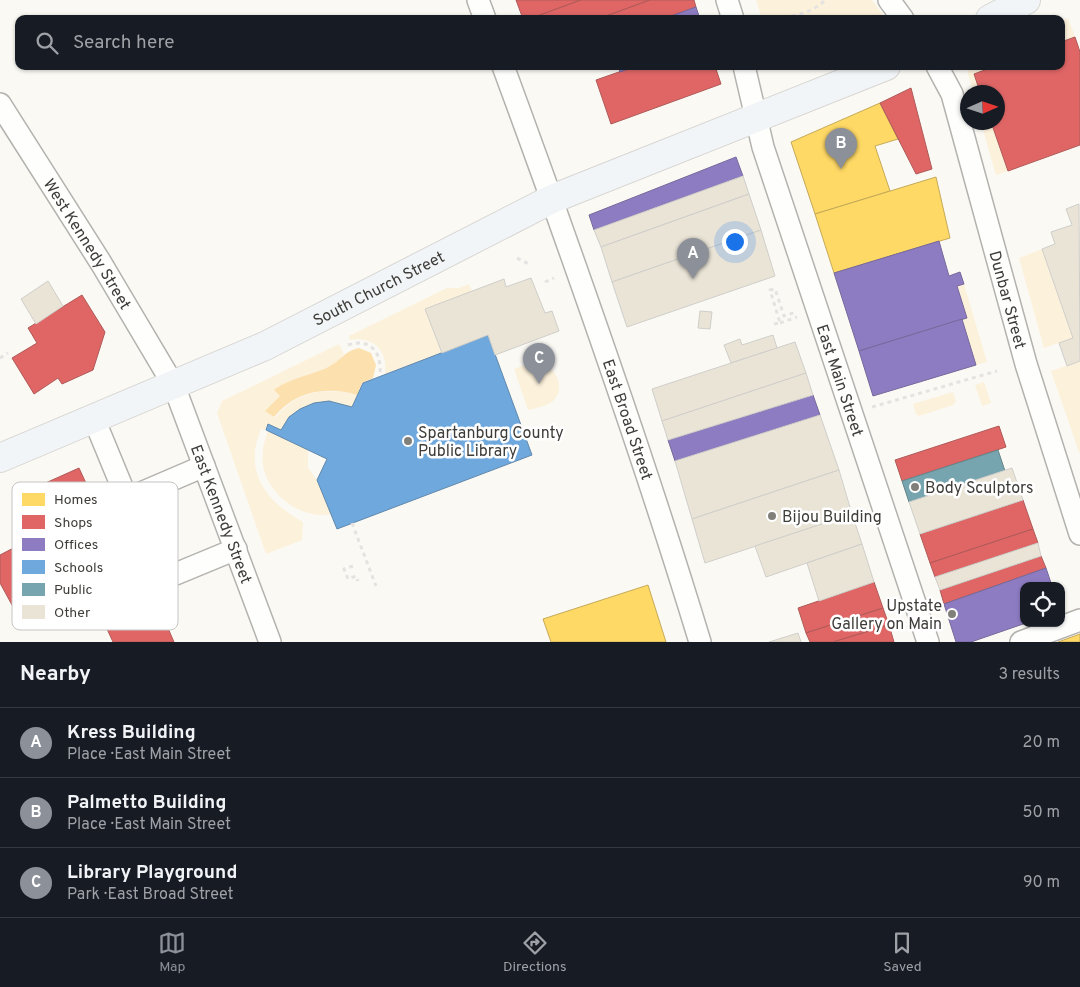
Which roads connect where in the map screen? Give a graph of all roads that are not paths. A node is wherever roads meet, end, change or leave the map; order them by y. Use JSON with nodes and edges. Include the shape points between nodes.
{"nodes":[{"id":1,"x":478,"y":0,"type":"edge"},
{"id":2,"x":727,"y":0,"type":"edge"},
{"id":3,"x":888,"y":0,"type":"edge"},
{"id":4,"x":1026,"y":0,"type":"edge"},
{"id":5,"x":484,"y":15,"type":"edge"},
{"id":6,"x":732,"y":15,"type":"edge"},
{"id":7,"x":900,"y":15,"type":"edge"},
{"id":8,"x":998,"y":15,"type":"edge"},
{"id":9,"x":504,"y":70,"type":"edge"},
{"id":10,"x":745,"y":70,"type":"edge"},
{"id":11,"x":876,"y":70,"type":"edge"},
{"id":12,"x":939,"y":70,"type":"edge"},
{"id":13,"x":0,"y":104,"type":"edge"},
{"id":14,"x":756,"y":118,"type":"junction"},
{"id":15,"x":552,"y":199,"type":"junction"},
{"id":16,"x":174,"y":386,"type":"junction"},
{"id":17,"x":94,"y":420,"type":"junction"},
{"id":18,"x":0,"y":458,"type":"edge"},
{"id":19,"x":204,"y":466,"type":"junction"},
{"id":20,"x":120,"y":482,"type":"edge"},
{"id":21,"x":167,"y":482,"type":"edge"},
{"id":22,"x":1079,"y":530,"type":"edge"},
{"id":23,"x":236,"y":550,"type":"junction"},
{"id":24,"x":178,"y":573,"type":"edge"},
{"id":25,"x":1080,"y":620,"type":"edge"},
{"id":26,"x":270,"y":642,"type":"edge"},
{"id":27,"x":700,"y":642,"type":"edge"},
{"id":28,"x":928,"y":642,"type":"edge"},
{"id":29,"x":1021,"y":642,"type":"edge"}],
"edges":[{"from":1,"to":5,"type":"street"},
{"from":2,"to":6,"type":"street"},
{"from":3,"to":7,"type":"street"},
{"from":4,"to":8,"type":"main road"},
{"from":9,"to":15,"type":"street","name":"East Broad Street"},
{"from":10,"to":14,"type":"street","name":"East Main Street"},
{"from":11,"to":14,"type":"main road","name":"South Church Street"},
{"from":12,"to":22,"type":"street","name":"Dunbar Street","via":[[952,94],[1026,364]]},
{"from":13,"to":16,"type":"street","name":"West Kennedy Street","via":[[102,263]]},
{"from":14,"to":15,"type":"main road","name":"South Church Street"},
{"from":14,"to":28,"type":"street","name":"East Main Street","via":[[763,148]]},
{"from":15,"to":16,"type":"main road","name":"South Church Street","via":[[265,346]]},
{"from":15,"to":27,"type":"street","name":"East Broad Street"},
{"from":16,"to":17,"type":"main road","name":"South Church Street"},
{"from":16,"to":19,"type":"street","name":"East Kennedy Street"},
{"from":17,"to":18,"type":"main road","name":"South Church Street"},
{"from":17,"to":20,"type":"street"},
{"from":19,"to":21,"type":"street"},
{"from":19,"to":23,"type":"street","name":"East Kennedy Street"},
{"from":23,"to":24,"type":"street"},
{"from":23,"to":26,"type":"street","name":"East Kennedy Street"},
{"from":25,"to":29,"type":"street"}]}
